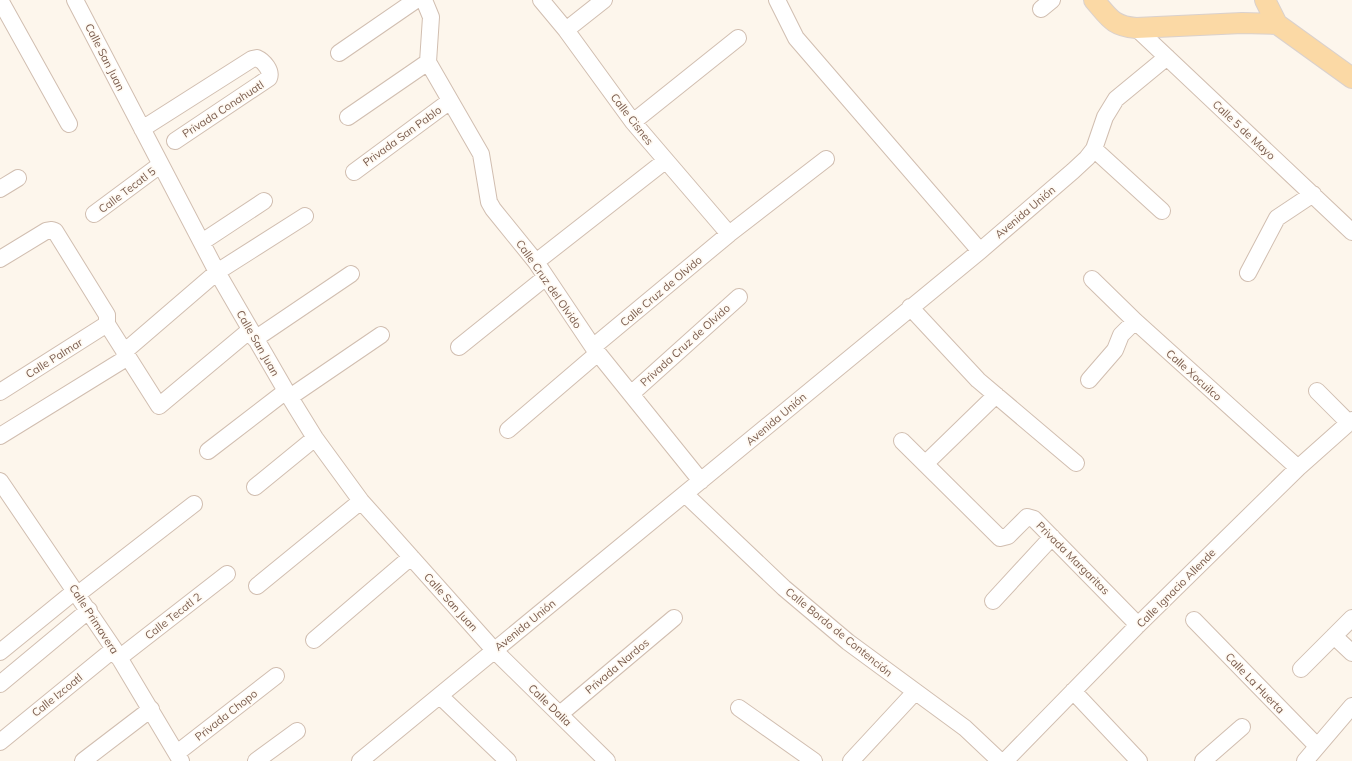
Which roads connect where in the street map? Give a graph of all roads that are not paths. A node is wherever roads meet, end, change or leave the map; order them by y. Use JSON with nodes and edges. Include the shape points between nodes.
{"nodes":[{"id":1,"x":0,"y":0,"type":"edge"},
{"id":2,"x":76,"y":0,"type":"edge"},
{"id":3,"x":416,"y":0,"type":"edge"},
{"id":4,"x":424,"y":0,"type":"edge"},
{"id":5,"x":541,"y":0,"type":"edge"},
{"id":6,"x":604,"y":0,"type":"edge"},
{"id":7,"x":777,"y":0,"type":"edge"},
{"id":8,"x":1094,"y":0,"type":"edge"},
{"id":9,"x":1265,"y":0,"type":"edge"},
{"id":10,"x":1277,"y":24,"type":"junction"},
{"id":11,"x":1136,"y":28,"type":"junction"},
{"id":12,"x":566,"y":30,"type":"junction"},
{"id":13,"x":738,"y":38,"type":"dead end"},
{"id":14,"x":340,"y":53,"type":"dead end"},
{"id":15,"x":1167,"y":57,"type":"junction"},
{"id":16,"x":428,"y":62,"type":"junction"},
{"id":17,"x":1352,"y":78,"type":"edge"},
{"id":18,"x":450,"y":101,"type":"junction"},
{"id":19,"x":348,"y":117,"type":"dead end"},
{"id":20,"x":633,"y":122,"type":"junction"},
{"id":21,"x":69,"y":124,"type":"dead end"},
{"id":22,"x":142,"y":129,"type":"junction"},
{"id":23,"x":175,"y":140,"type":"dead end"},
{"id":24,"x":1094,"y":149,"type":"junction"},
{"id":25,"x":826,"y":159,"type":"dead end"},
{"id":26,"x":665,"y":161,"type":"junction"},
{"id":27,"x":160,"y":165,"type":"junction"},
{"id":28,"x":354,"y":172,"type":"dead end"},
{"id":29,"x":18,"y":178,"type":"dead end"},
{"id":30,"x":0,"y":189,"type":"edge"},
{"id":31,"x":1313,"y":194,"type":"junction"},
{"id":32,"x":264,"y":201,"type":"dead end"},
{"id":33,"x":1162,"y":211,"type":"dead end"},
{"id":34,"x":94,"y":214,"type":"dead end"},
{"id":35,"x":305,"y":216,"type":"dead end"},
{"id":36,"x":1352,"y":232,"type":"edge"},
{"id":37,"x":729,"y":234,"type":"junction"},
{"id":38,"x":202,"y":242,"type":"junction"},
{"id":39,"x":980,"y":251,"type":"junction"},
{"id":40,"x":0,"y":259,"type":"edge"},
{"id":41,"x":536,"y":262,"type":"junction"},
{"id":42,"x":217,"y":272,"type":"junction"},
{"id":43,"x":1248,"y":273,"type":"dead end"},
{"id":44,"x":351,"y":274,"type":"dead end"},
{"id":45,"x":546,"y":277,"type":"junction"},
{"id":46,"x":1092,"y":279,"type":"dead end"},
{"id":47,"x":738,"y":297,"type":"dead end"},
{"id":48,"x":910,"y":307,"type":"junction"},
{"id":49,"x":1135,"y":321,"type":"junction"},
{"id":50,"x":107,"y":324,"type":"junction"},
{"id":51,"x":252,"y":335,"type":"junction"},
{"id":52,"x":381,"y":335,"type":"dead end"},
{"id":53,"x":459,"y":347,"type":"dead end"},
{"id":54,"x":596,"y":350,"type":"junction"},
{"id":55,"x":126,"y":354,"type":"junction"},
{"id":56,"x":1089,"y":380,"type":"dead end"},
{"id":57,"x":1317,"y":390,"type":"dead end"},
{"id":58,"x":0,"y":392,"type":"edge"},
{"id":59,"x":288,"y":394,"type":"junction"},
{"id":60,"x":631,"y":394,"type":"junction"},
{"id":61,"x":996,"y":395,"type":"junction"},
{"id":62,"x":1350,"y":421,"type":"edge"},
{"id":63,"x":508,"y":430,"type":"dead end"},
{"id":64,"x":0,"y":436,"type":"edge"},
{"id":65,"x":316,"y":438,"type":"junction"},
{"id":66,"x":902,"y":441,"type":"dead end"},
{"id":67,"x":208,"y":452,"type":"dead end"},
{"id":68,"x":1076,"y":462,"type":"dead end"},
{"id":69,"x":926,"y":464,"type":"junction"},
{"id":70,"x":1298,"y":468,"type":"junction"},
{"id":71,"x":0,"y":481,"type":"edge"},
{"id":72,"x":701,"y":481,"type":"junction"},
{"id":73,"x":255,"y":487,"type":"dead end"},
{"id":74,"x":685,"y":494,"type":"junction"},
{"id":75,"x":361,"y":501,"type":"junction"},
{"id":76,"x":194,"y":504,"type":"dead end"},
{"id":77,"x":1052,"y":537,"type":"junction"},
{"id":78,"x":411,"y":557,"type":"junction"},
{"id":79,"x":227,"y":574,"type":"dead end"},
{"id":80,"x":257,"y":586,"type":"dead end"},
{"id":81,"x":77,"y":592,"type":"junction"},
{"id":82,"x":993,"y":601,"type":"dead end"},
{"id":83,"x":89,"y":610,"type":"junction"},
{"id":84,"x":674,"y":618,"type":"dead end"},
{"id":85,"x":1352,"y":618,"type":"edge"},
{"id":86,"x":1194,"y":620,"type":"dead end"},
{"id":87,"x":1138,"y":625,"type":"junction"},
{"id":88,"x":1334,"y":636,"type":"junction"},
{"id":89,"x":314,"y":640,"type":"dead end"},
{"id":90,"x":494,"y":650,"type":"junction"},
{"id":91,"x":0,"y":652,"type":"edge"},
{"id":92,"x":116,"y":653,"type":"junction"},
{"id":93,"x":1352,"y":653,"type":"edge"},
{"id":94,"x":1301,"y":669,"type":"dead end"},
{"id":95,"x":276,"y":676,"type":"dead end"},
{"id":96,"x":0,"y":684,"type":"edge"},
{"id":97,"x":1073,"y":691,"type":"junction"},
{"id":98,"x":915,"y":692,"type":"junction"},
{"id":99,"x":440,"y":696,"type":"junction"},
{"id":100,"x":1352,"y":706,"type":"edge"},
{"id":101,"x":739,"y":708,"type":"dead end"},
{"id":102,"x":151,"y":709,"type":"junction"},
{"id":103,"x":560,"y":714,"type":"junction"},
{"id":104,"x":1242,"y":726,"type":"dead end"},
{"id":105,"x":297,"y":731,"type":"dead end"},
{"id":106,"x":0,"y":742,"type":"edge"},
{"id":107,"x":1317,"y":746,"type":"junction"},
{"id":108,"x":179,"y":757,"type":"edge"},
{"id":109,"x":83,"y":761,"type":"edge"},
{"id":110,"x":256,"y":761,"type":"edge"},
{"id":111,"x":360,"y":761,"type":"edge"},
{"id":112,"x":508,"y":761,"type":"edge"},
{"id":113,"x":607,"y":761,"type":"edge"},
{"id":114,"x":813,"y":761,"type":"edge"},
{"id":115,"x":851,"y":761,"type":"edge"},
{"id":116,"x":1000,"y":761,"type":"edge"},
{"id":117,"x":1005,"y":761,"type":"edge"},
{"id":118,"x":1139,"y":761,"type":"edge"},
{"id":119,"x":1203,"y":761,"type":"edge"},
{"id":120,"x":1305,"y":761,"type":"edge"}],
"edges":[{"from":1,"to":21,"type":"street"},
{"from":2,"to":22,"type":"street","name":"Calle San Juan"},
{"from":3,"to":14,"type":"street"},
{"from":4,"to":16,"type":"street","via":[[431,17]]},
{"from":5,"to":12,"type":"street","name":"Calle Cisnes"},
{"from":6,"to":12,"type":"street"},
{"from":7,"to":39,"type":"street","via":[[796,38]]},
{"from":8,"to":11,"type":"main road","via":[[1111,20],[1121,26]]},
{"from":9,"to":10,"type":"main road"},
{"from":10,"to":11,"type":"main road"},
{"from":10,"to":17,"type":"main road"},
{"from":11,"to":15,"type":"street","name":"Calle 5 de Mayo"},
{"from":12,"to":20,"type":"street","name":"Calle Cisnes"},
{"from":13,"to":20,"type":"street"},
{"from":15,"to":24,"type":"street","name":"Avenida Unión","via":[[1116,99],[1105,117]]},
{"from":15,"to":31,"type":"street","name":"Calle 5 de Mayo"},
{"from":16,"to":18,"type":"street","name":"Calle Cruz del Olvido"},
{"from":16,"to":19,"type":"street"},
{"from":18,"to":28,"type":"street","name":"Privada San Pablo"},
{"from":18,"to":41,"type":"street","name":"Calle Cruz del Olvido","via":[[481,154],[489,202]]},
{"from":20,"to":26,"type":"street","name":"Calle Cisnes"},
{"from":22,"to":23,"type":"street","name":"Privada Conahuatl","via":[[257,58],[261,60],[270,76]]},
{"from":22,"to":27,"type":"street","name":"Calle San Juan"},
{"from":24,"to":33,"type":"street"},
{"from":24,"to":39,"type":"street","name":"Avenida Unión","via":[[1073,171]]},
{"from":25,"to":37,"type":"street","name":"Calle Cruz de Olvido"},
{"from":26,"to":37,"type":"street","name":"Calle Cisnes"},
{"from":26,"to":41,"type":"street"},
{"from":27,"to":34,"type":"street","name":"Calle Tecatl 5"},
{"from":27,"to":38,"type":"street","name":"Calle San Juan"},
{"from":29,"to":30,"type":"street"},
{"from":31,"to":36,"type":"street","name":"Calle 5 de Mayo"},
{"from":31,"to":43,"type":"street","via":[[1277,218]]},
{"from":32,"to":38,"type":"street"},
{"from":35,"to":42,"type":"street"},
{"from":37,"to":54,"type":"street","name":"Calle Cruz de Olvido"},
{"from":38,"to":42,"type":"street","name":"Calle San Juan"},
{"from":39,"to":48,"type":"street","name":"Avenida Unión"},
{"from":40,"to":50,"type":"street","via":[[46,231],[52,230],[58,234],[107,314]]},
{"from":41,"to":45,"type":"street","name":"Calle Cruz del Olvido"},
{"from":42,"to":51,"type":"street","name":"Calle San Juan"},
{"from":42,"to":55,"type":"street"},
{"from":44,"to":51,"type":"street"},
{"from":45,"to":53,"type":"street"},
{"from":45,"to":54,"type":"street","name":"Calle Cruz del Olvido"},
{"from":46,"to":49,"type":"street","name":"Calle Xocuilco"},
{"from":47,"to":60,"type":"street","name":"Privada Cruz de Olvido"},
{"from":48,"to":61,"type":"street","via":[[978,380]]},
{"from":48,"to":72,"type":"street","name":"Avenida Unión"},
{"from":49,"to":56,"type":"street","via":[[1121,335],[1115,350]]},
{"from":49,"to":70,"type":"street","name":"Calle Xocuilco"},
{"from":50,"to":55,"type":"street"},
{"from":50,"to":58,"type":"street","name":"Calle Palmar"},
{"from":51,"to":55,"type":"street","via":[[159,406]]},
{"from":51,"to":59,"type":"street","name":"Calle San Juan"},
{"from":52,"to":59,"type":"street"},
{"from":54,"to":60,"type":"street","name":"Calle Cruz del Olvido"},
{"from":54,"to":63,"type":"street","name":"Calle Cruz de Olvido"},
{"from":55,"to":64,"type":"street"},
{"from":57,"to":62,"type":"street"},
{"from":59,"to":65,"type":"street","name":"Calle San Juan"},
{"from":59,"to":67,"type":"street"},
{"from":60,"to":72,"type":"street","name":"Calle Cruz del Olvido"},
{"from":61,"to":68,"type":"street"},
{"from":61,"to":69,"type":"street"},
{"from":62,"to":70,"type":"street","name":"Calle Ignacio Allende"},
{"from":65,"to":73,"type":"street"},
{"from":65,"to":75,"type":"street","name":"Calle San Juan"},
{"from":66,"to":69,"type":"street","name":"Privada Margaritas"},
{"from":69,"to":77,"type":"street","name":"Privada Margaritas","via":[[1000,538],[1008,536],[1029,517]]},
{"from":70,"to":87,"type":"street","name":"Calle Ignacio Allende"},
{"from":71,"to":81,"type":"street","name":"Calle Primavera"},
{"from":72,"to":74,"type":"street","name":"Avenida Unión"},
{"from":74,"to":90,"type":"street","name":"Avenida Unión"},
{"from":74,"to":98,"type":"street","name":"Calle Bordo de Contención","via":[[784,588],[848,642]]},
{"from":75,"to":78,"type":"street","name":"Calle San Juan"},
{"from":75,"to":80,"type":"street"},
{"from":76,"to":81,"type":"street"},
{"from":77,"to":82,"type":"street"},
{"from":77,"to":87,"type":"street","name":"Privada Margaritas"},
{"from":78,"to":89,"type":"street"},
{"from":78,"to":90,"type":"street","name":"Calle San Juan"},
{"from":79,"to":92,"type":"street","name":"Calle Tecatl 2"},
{"from":81,"to":83,"type":"street","name":"Calle Primavera"},
{"from":81,"to":91,"type":"street"},
{"from":83,"to":92,"type":"street","name":"Calle Primavera"},
{"from":83,"to":96,"type":"street"},
{"from":84,"to":103,"type":"street","name":"Privada Nardos"},
{"from":85,"to":88,"type":"street"},
{"from":86,"to":107,"type":"street","name":"Calle La Huerta"},
{"from":87,"to":97,"type":"street","name":"Calle Ignacio Allende"},
{"from":88,"to":93,"type":"street"},
{"from":88,"to":94,"type":"street"},
{"from":90,"to":99,"type":"street","name":"Avenida Unión"},
{"from":90,"to":103,"type":"street","name":"Calle Dalia"},
{"from":92,"to":102,"type":"street","name":"Calle Primavera"},
{"from":92,"to":106,"type":"street","name":"Calle Izcoatl"},
{"from":95,"to":108,"type":"street","name":"Privada Chopo"},
{"from":97,"to":117,"type":"street","name":"Calle Ignacio Allende"},
{"from":97,"to":118,"type":"street"},
{"from":98,"to":115,"type":"street"},
{"from":98,"to":116,"type":"street","name":"Calle Bordo de Contención","via":[[965,728]]},
{"from":99,"to":111,"type":"street","name":"Avenida Unión"},
{"from":99,"to":112,"type":"street"},
{"from":100,"to":107,"type":"street"},
{"from":101,"to":114,"type":"street"},
{"from":102,"to":108,"type":"street","name":"Calle Primavera"},
{"from":102,"to":109,"type":"street"},
{"from":103,"to":113,"type":"street","name":"Calle Dalia"},
{"from":104,"to":119,"type":"street"},
{"from":105,"to":110,"type":"street"},
{"from":107,"to":120,"type":"street"}]}
